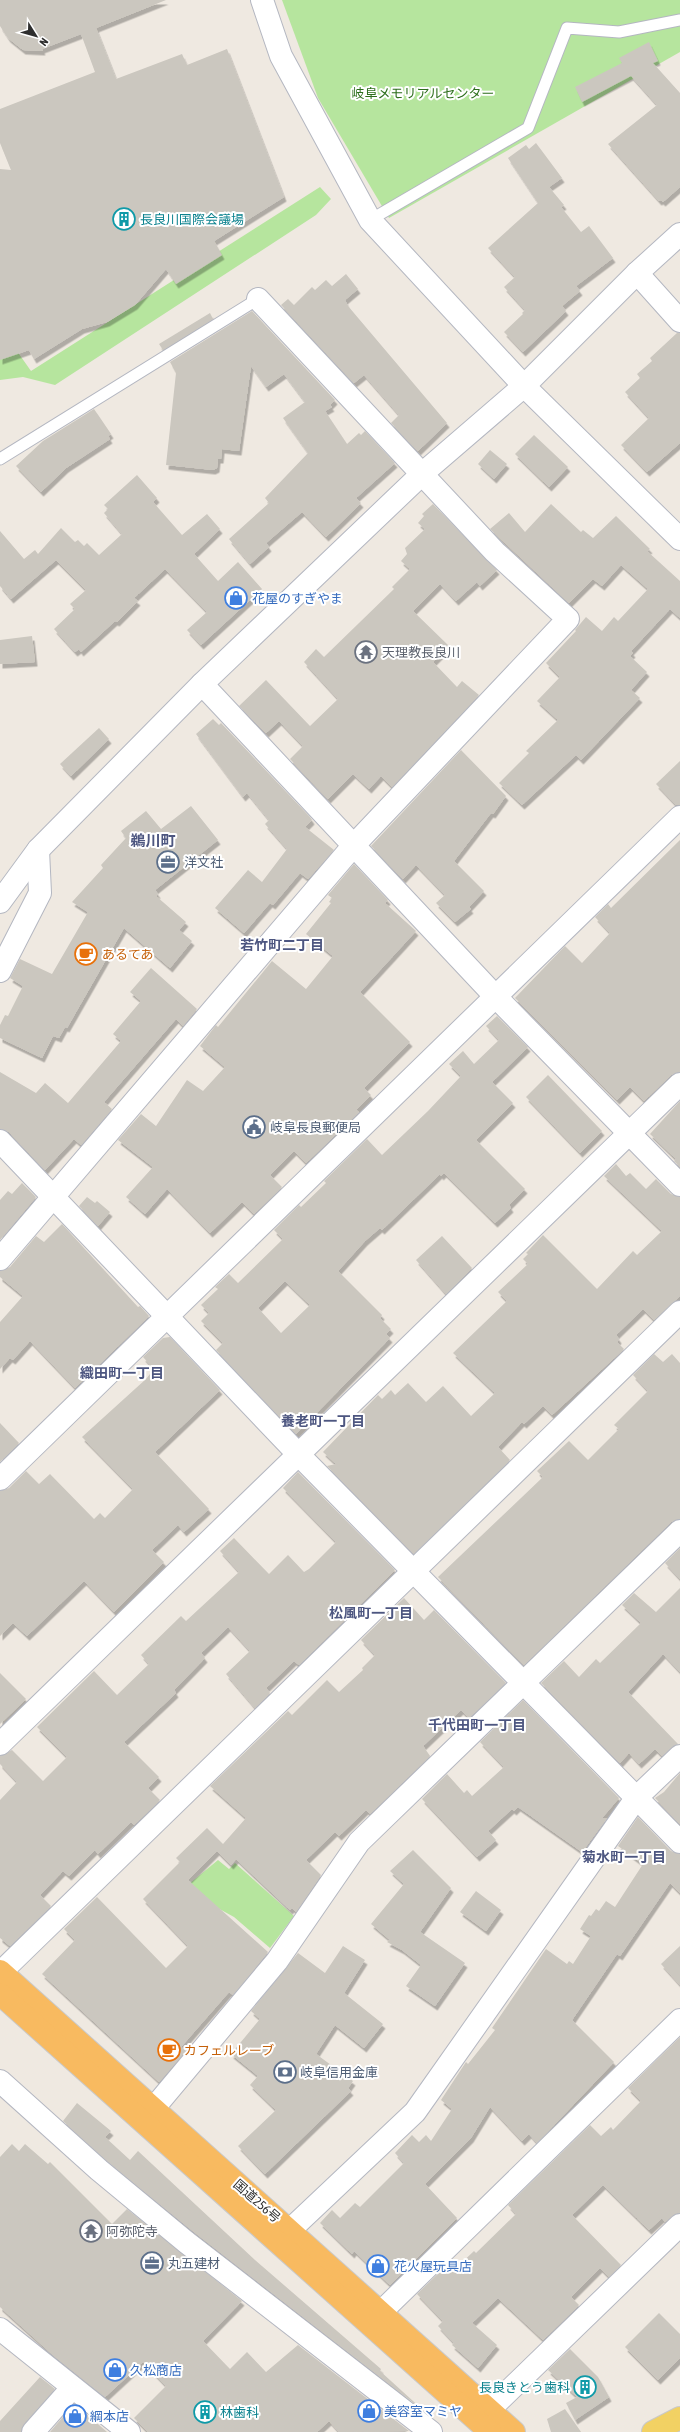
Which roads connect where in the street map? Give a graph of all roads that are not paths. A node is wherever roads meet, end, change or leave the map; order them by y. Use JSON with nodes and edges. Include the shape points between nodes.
{"nodes":[{"id":1,"x":262,"y":0,"type":"edge"},
{"id":2,"x":680,"y":20,"type":"edge"},
{"id":3,"x":370,"y":220,"type":"junction"},
{"id":4,"x":680,"y":234,"type":"edge"},
{"id":5,"x":636,"y":273,"type":"junction"},
{"id":6,"x":258,"y":299,"type":"joint"},
{"id":7,"x":680,"y":321,"type":"edge"},
{"id":8,"x":524,"y":386,"type":"junction"},
{"id":9,"x":0,"y":459,"type":"edge"},
{"id":10,"x":423,"y":474,"type":"junction"},
{"id":11,"x":680,"y":539,"type":"edge"},
{"id":12,"x":202,"y":684,"type":"junction"},
{"id":13,"x":680,"y":817,"type":"edge"},
{"id":14,"x":354,"y":845,"type":"junction"},
{"id":15,"x":38,"y":850,"type":"junction"},
{"id":16,"x":0,"y":902,"type":"edge"},
{"id":17,"x":0,"y":971,"type":"edge"},
{"id":18,"x":495,"y":996,"type":"junction"},
{"id":19,"x":680,"y":1084,"type":"edge"},
{"id":20,"x":628,"y":1134,"type":"junction"},
{"id":21,"x":0,"y":1141,"type":"edge"},
{"id":22,"x":680,"y":1185,"type":"edge"},
{"id":23,"x":52,"y":1197,"type":"junction"},
{"id":24,"x":0,"y":1259,"type":"edge"},
{"id":25,"x":680,"y":1312,"type":"edge"},
{"id":26,"x":167,"y":1319,"type":"junction"},
{"id":27,"x":299,"y":1455,"type":"junction"},
{"id":28,"x":0,"y":1479,"type":"edge"},
{"id":29,"x":680,"y":1531,"type":"edge"},
{"id":30,"x":414,"y":1571,"type":"junction"},
{"id":31,"x":525,"y":1683,"type":"junction"},
{"id":32,"x":0,"y":1744,"type":"edge"},
{"id":33,"x":680,"y":1756,"type":"edge"},
{"id":34,"x":637,"y":1797,"type":"junction"},
{"id":35,"x":680,"y":1842,"type":"edge"},
{"id":36,"x":1,"y":1971,"type":"edge"},
{"id":37,"x":0,"y":1994,"type":"edge"},
{"id":38,"x":680,"y":2020,"type":"edge"},
{"id":39,"x":0,"y":2081,"type":"edge"},
{"id":40,"x":153,"y":2110,"type":"junction"},
{"id":41,"x":680,"y":2225,"type":"edge"},
{"id":42,"x":290,"y":2230,"type":"junction"},
{"id":43,"x":381,"y":2312,"type":"junction"},
{"id":44,"x":0,"y":2329,"type":"edge"},
{"id":45,"x":72,"y":2388,"type":"junction"},
{"id":46,"x":680,"y":2418,"type":"edge"},
{"id":47,"x":489,"y":2424,"type":"edge"},
{"id":48,"x":33,"y":2432,"type":"edge"},
{"id":49,"x":129,"y":2432,"type":"edge"},
{"id":50,"x":431,"y":2432,"type":"edge"},
{"id":51,"x":514,"y":2432,"type":"edge"},
{"id":52,"x":652,"y":2432,"type":"edge"}],
"edges":[{"from":1,"to":3,"type":"street","via":[[281,56]]},
{"from":2,"to":3,"type":"lane","via":[[619,32],[567,28],[528,128]]},
{"from":3,"to":8,"type":"street"},
{"from":4,"to":5,"type":"street"},
{"from":5,"to":7,"type":"street"},
{"from":5,"to":8,"type":"street"},
{"from":6,"to":9,"type":"lane"},
{"from":6,"to":10,"type":"street"},
{"from":8,"to":10,"type":"street"},
{"from":8,"to":11,"type":"street"},
{"from":10,"to":12,"type":"street"},
{"from":10,"to":14,"type":"street","via":[[495,552],[568,619]]},
{"from":12,"to":14,"type":"street"},
{"from":12,"to":15,"type":"street"},
{"from":13,"to":18,"type":"street"},
{"from":14,"to":18,"type":"street"},
{"from":14,"to":23,"type":"street"},
{"from":15,"to":16,"type":"street"},
{"from":15,"to":17,"type":"street","via":[[40,893]]},
{"from":18,"to":20,"type":"street"},
{"from":18,"to":26,"type":"street"},
{"from":19,"to":20,"type":"street"},
{"from":20,"to":22,"type":"street"},
{"from":20,"to":27,"type":"street"},
{"from":21,"to":23,"type":"street"},
{"from":23,"to":24,"type":"street"},
{"from":23,"to":26,"type":"street"},
{"from":25,"to":30,"type":"street"},
{"from":26,"to":27,"type":"street"},
{"from":26,"to":28,"type":"street"},
{"from":27,"to":30,"type":"street"},
{"from":27,"to":32,"type":"street"},
{"from":29,"to":31,"type":"street"},
{"from":30,"to":31,"type":"street"},
{"from":30,"to":36,"type":"street"},
{"from":31,"to":34,"type":"street"},
{"from":31,"to":40,"type":"street","via":[[359,1842],[277,1962]]},
{"from":33,"to":34,"type":"street"},
{"from":34,"to":35,"type":"street"},
{"from":34,"to":42,"type":"street","via":[[415,2112]]},
{"from":36,"to":40,"type":"highway","name":"国道256号"},
{"from":37,"to":47,"type":"highway","name":"国道256号"},
{"from":38,"to":43,"type":"street"},
{"from":39,"to":50,"type":"street","via":[[99,2170],[186,2242]]},
{"from":40,"to":42,"type":"highway","name":"国道256号"},
{"from":41,"to":47,"type":"street"},
{"from":42,"to":43,"type":"highway","name":"国道256号"},
{"from":43,"to":47,"type":"highway","name":"国道256号"},
{"from":44,"to":45,"type":"street"},
{"from":45,"to":48,"type":"street"},
{"from":45,"to":49,"type":"street"},
{"from":46,"to":52,"type":"main road"},
{"from":47,"to":51,"type":"highway","name":"国道256号"}]}
